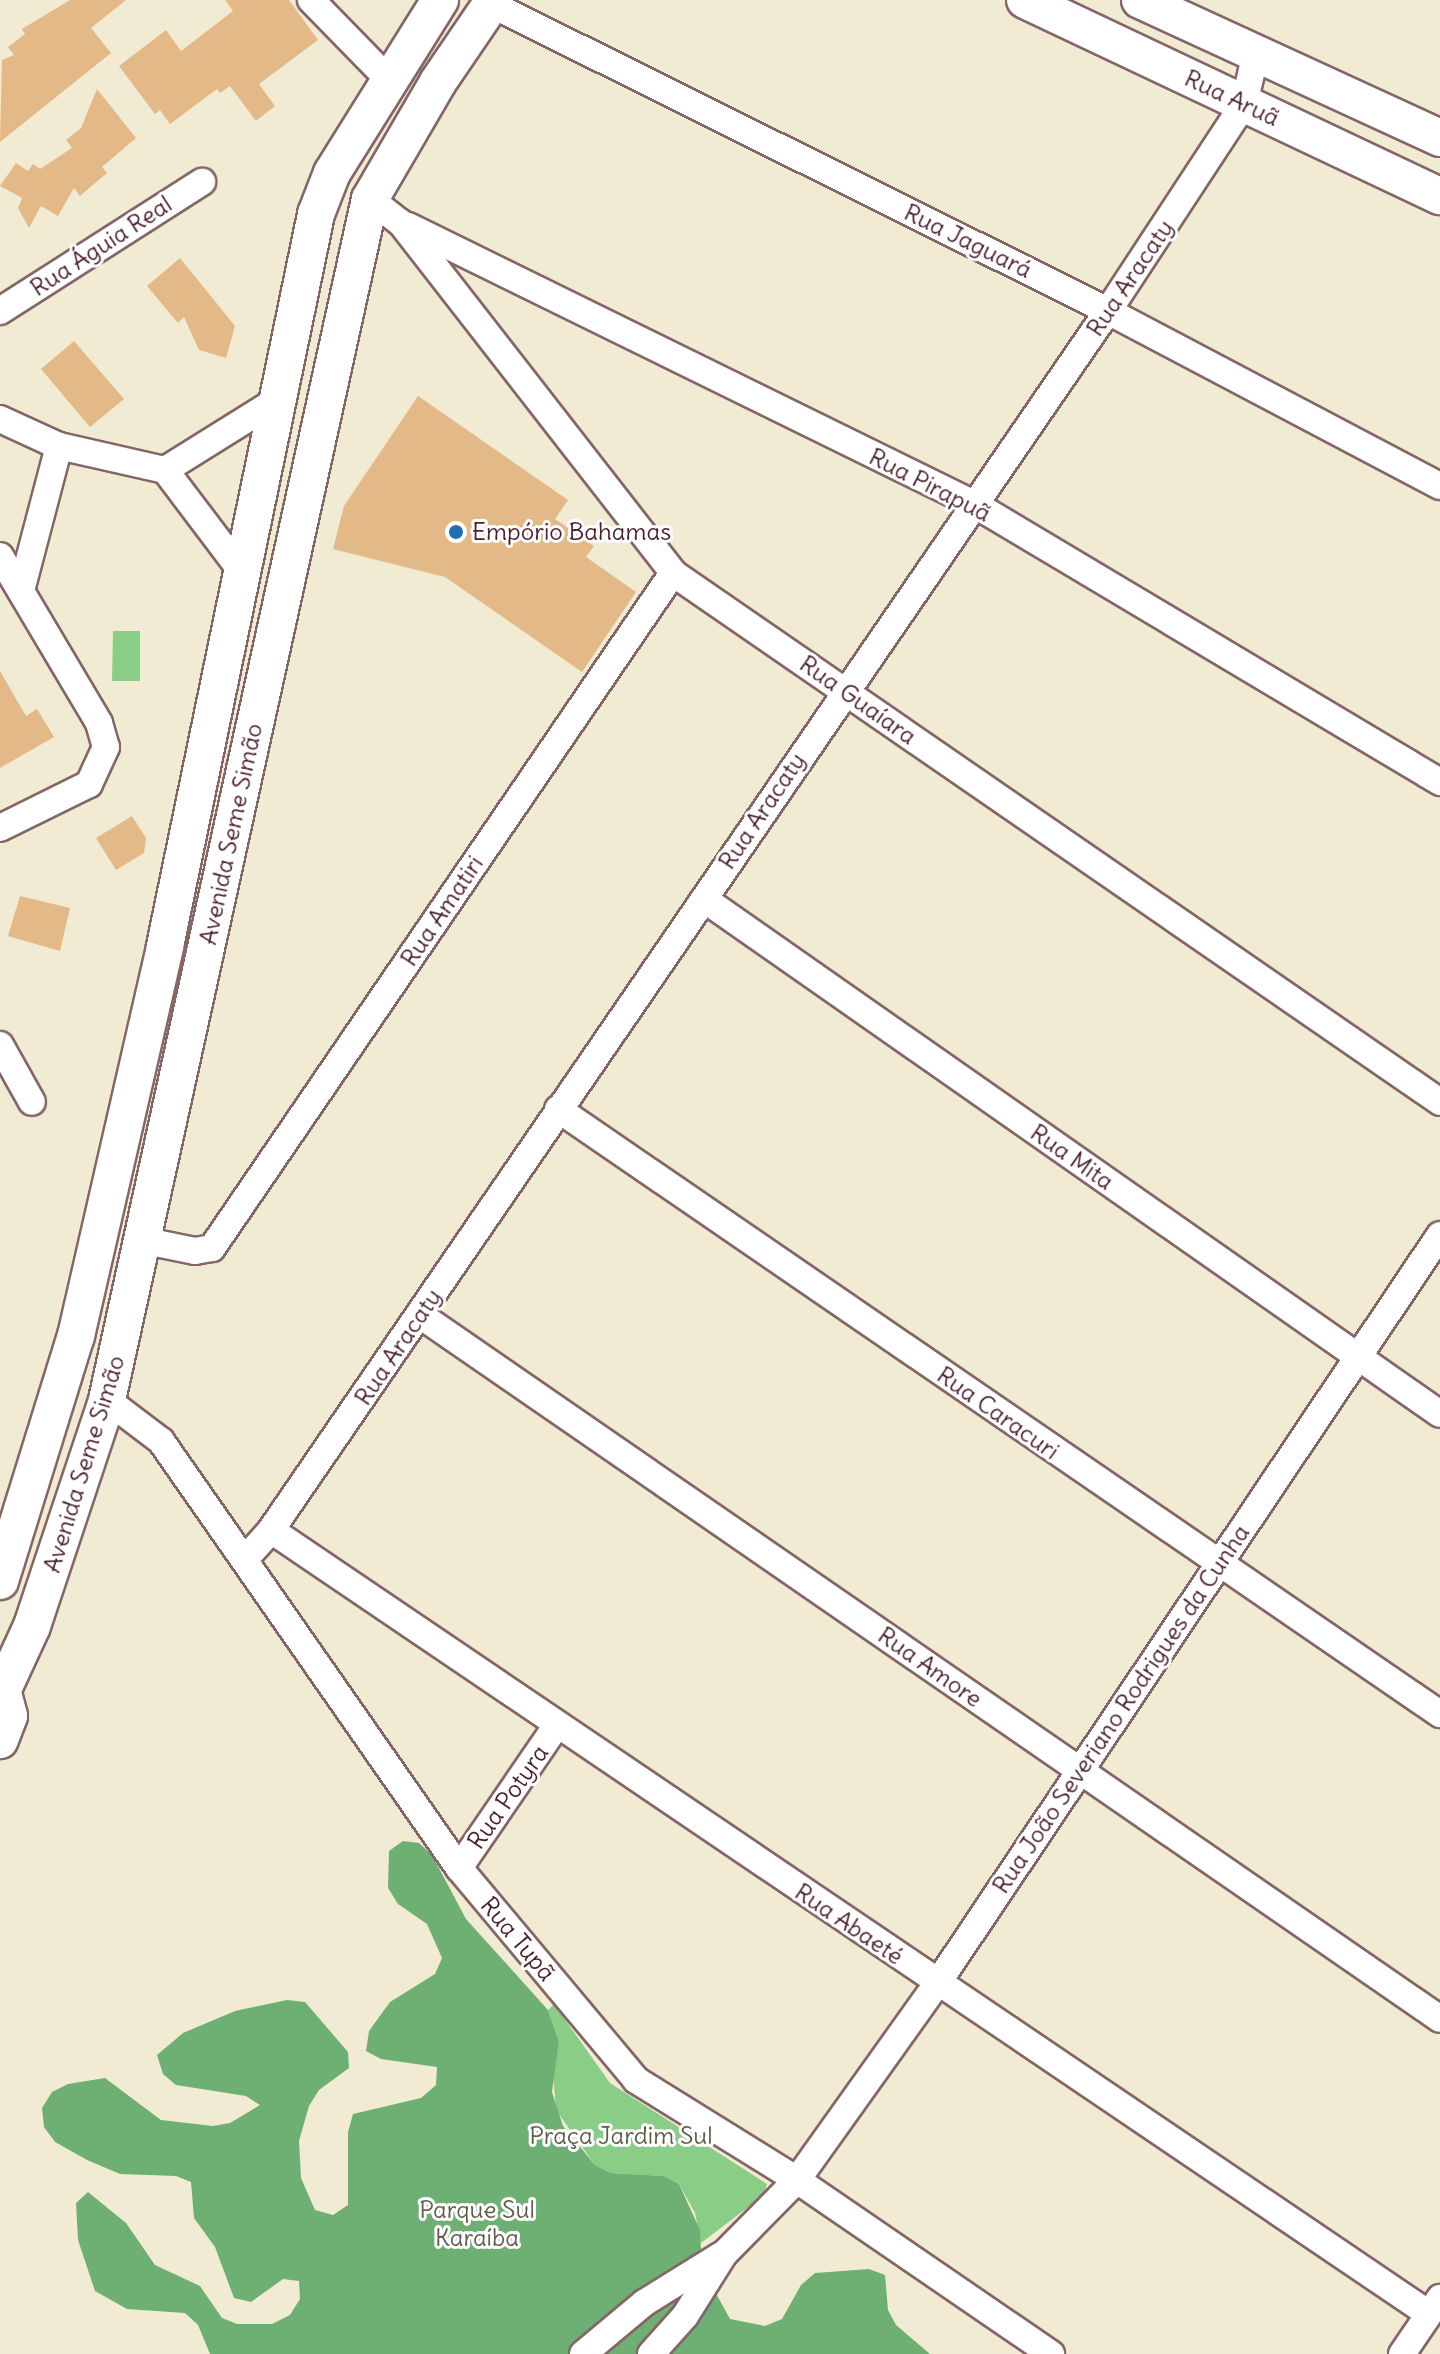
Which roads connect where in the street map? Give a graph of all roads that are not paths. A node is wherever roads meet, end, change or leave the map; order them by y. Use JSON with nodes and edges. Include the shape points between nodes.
{"nodes":[{"id":1,"x":311,"y":0,"type":"edge"},
{"id":2,"x":440,"y":0,"type":"edge"},
{"id":3,"x":1025,"y":0,"type":"edge"},
{"id":4,"x":1140,"y":0,"type":"edge"},
{"id":5,"x":493,"y":2,"type":"edge"},
{"id":6,"x":1256,"y":53,"type":"junction"},
{"id":7,"x":388,"y":79,"type":"junction"},
{"id":8,"x":1244,"y":104,"type":"junction"},
{"id":9,"x":1440,"y":138,"type":"edge"},
{"id":10,"x":202,"y":182,"type":"dead end"},
{"id":11,"x":1440,"y":196,"type":"edge"},
{"id":12,"x":370,"y":199,"type":"junction"},
{"id":13,"x":401,"y":223,"type":"junction"},
{"id":14,"x":304,"y":267,"type":"junction"},
{"id":15,"x":0,"y":311,"type":"edge"},
{"id":16,"x":1108,"y":311,"type":"junction"},
{"id":17,"x":332,"y":355,"type":"junction"},
{"id":18,"x":274,"y":402,"type":"junction"},
{"id":19,"x":0,"y":419,"type":"edge"},
{"id":20,"x":59,"y":446,"type":"junction"},
{"id":21,"x":165,"y":470,"type":"junction"},
{"id":22,"x":1440,"y":486,"type":"edge"},
{"id":23,"x":974,"y":504,"type":"junction"},
{"id":24,"x":0,"y":556,"type":"edge"},
{"id":25,"x":240,"y":569,"type":"junction"},
{"id":26,"x":673,"y":573,"type":"junction"},
{"id":27,"x":22,"y":587,"type":"junction"},
{"id":28,"x":844,"y":690,"type":"junction"},
{"id":29,"x":1440,"y":782,"type":"edge"},
{"id":30,"x":195,"y":792,"type":"junction"},
{"id":31,"x":0,"y":828,"type":"edge"},
{"id":32,"x":224,"y":865,"type":"junction"},
{"id":33,"x":704,"y":899,"type":"junction"},
{"id":34,"x":0,"y":1045,"type":"edge"},
{"id":35,"x":32,"y":1102,"type":"dead end"},
{"id":36,"x":1440,"y":1102,"type":"edge"},
{"id":37,"x":558,"y":1109,"type":"junction"},
{"id":38,"x":1440,"y":1235,"type":"edge"},
{"id":39,"x":146,"y":1241,"type":"junction"},
{"id":40,"x":420,"y":1315,"type":"junction"},
{"id":41,"x":1360,"y":1358,"type":"junction"},
{"id":42,"x":107,"y":1400,"type":"junction"},
{"id":43,"x":1440,"y":1414,"type":"edge"},
{"id":44,"x":271,"y":1530,"type":"junction"},
{"id":45,"x":246,"y":1558,"type":"junction"},
{"id":46,"x":1218,"y":1564,"type":"junction"},
{"id":47,"x":0,"y":1581,"type":"edge"},
{"id":48,"x":2,"y":1684,"type":"edge"},
{"id":49,"x":1440,"y":1714,"type":"edge"},
{"id":50,"x":557,"y":1725,"type":"junction"},
{"id":51,"x":0,"y":1740,"type":"edge"},
{"id":52,"x":1079,"y":1771,"type":"junction"},
{"id":53,"x":459,"y":1868,"type":"junction"},
{"id":54,"x":937,"y":1984,"type":"junction"},
{"id":55,"x":1440,"y":2019,"type":"edge"},
{"id":56,"x":797,"y":2180,"type":"junction"},
{"id":57,"x":724,"y":2254,"type":"junction"},
{"id":58,"x":1435,"y":2306,"type":"edge"},
{"id":59,"x":583,"y":2354,"type":"edge"},
{"id":60,"x":651,"y":2354,"type":"edge"},
{"id":61,"x":1051,"y":2354,"type":"edge"},
{"id":62,"x":1402,"y":2354,"type":"edge"}],
"edges":[{"from":1,"to":7,"type":"street"},
{"from":2,"to":7,"type":"main road","name":"Avenida Seme Simão"},
{"from":3,"to":8,"type":"main road","name":"Rua Aruã"},
{"from":4,"to":6,"type":"main road"},
{"from":5,"to":12,"type":"main road","name":"Avenida Seme Simão","via":[[438,82]]},
{"from":5,"to":16,"type":"street","name":"Rua Jaguará"},
{"from":6,"to":8,"type":"street","name":"Rua Aracaty"},
{"from":6,"to":9,"type":"main road"},
{"from":7,"to":14,"type":"main road","name":"Avenida Seme Simão","via":[[332,173]]},
{"from":8,"to":11,"type":"main road","name":"Rua Aruã"},
{"from":8,"to":16,"type":"street","name":"Rua Aracaty"},
{"from":10,"to":15,"type":"street","name":"Rua Águia Real"},
{"from":12,"to":13,"type":"street","name":"Rua Guaíara"},
{"from":12,"to":17,"type":"main road","name":"Avenida Seme Simão"},
{"from":13,"to":23,"type":"street","name":"Rua Pirapuã"},
{"from":13,"to":26,"type":"street","name":"Rua Guaíara"},
{"from":14,"to":17,"type":"main road","via":[[328,280],[334,300]]},
{"from":14,"to":18,"type":"main road","name":"Avenida Seme Simão"},
{"from":16,"to":22,"type":"street","name":"Rua Jaguará"},
{"from":16,"to":23,"type":"street","name":"Rua Aracaty"},
{"from":17,"to":32,"type":"main road","name":"Avenida Seme Simão"},
{"from":18,"to":21,"type":"street"},
{"from":18,"to":25,"type":"main road","name":"Avenida Seme Simão"},
{"from":19,"to":20,"type":"street"},
{"from":20,"to":21,"type":"street"},
{"from":20,"to":27,"type":"street"},
{"from":21,"to":25,"type":"street"},
{"from":23,"to":28,"type":"street","name":"Rua Aracaty"},
{"from":23,"to":29,"type":"street","name":"Rua Pirapuã"},
{"from":24,"to":27,"type":"street"},
{"from":25,"to":30,"type":"main road","name":"Avenida Seme Simão"},
{"from":26,"to":28,"type":"street","name":"Rua Guaíara"},
{"from":26,"to":39,"type":"street","name":"Rua Amatiri","via":[[212,1248],[195,1251]]},
{"from":27,"to":31,"type":"street","via":[[99,723],[106,747],[89,784]]},
{"from":28,"to":33,"type":"street","name":"Rua Aracaty"},
{"from":28,"to":36,"type":"street","name":"Rua Guaíara"},
{"from":30,"to":32,"type":"main road","via":[[198,854]]},
{"from":30,"to":47,"type":"main road","name":"Avenida Seme Simão","via":[[76,1336]]},
{"from":32,"to":39,"type":"main road","name":"Avenida Seme Simão"},
{"from":33,"to":37,"type":"street","name":"Rua Aracaty"},
{"from":33,"to":41,"type":"street","name":"Rua Mita"},
{"from":34,"to":35,"type":"street"},
{"from":37,"to":40,"type":"street","name":"Rua Aracaty"},
{"from":37,"to":46,"type":"street","name":"Rua Caracuri"},
{"from":38,"to":41,"type":"street","name":"Rua João Severiano Rodrigues da Cunha"},
{"from":39,"to":42,"type":"main road","name":"Avenida Seme Simão"},
{"from":40,"to":44,"type":"street","name":"Rua Aracaty"},
{"from":40,"to":52,"type":"street","name":"Rua Amore"},
{"from":41,"to":43,"type":"street","name":"Rua Mita"},
{"from":41,"to":46,"type":"street","name":"Rua João Severiano Rodrigues da Cunha"},
{"from":42,"to":45,"type":"street","name":"Rua Tupã","via":[[161,1441]]},
{"from":42,"to":48,"type":"main road","name":"Avenida Seme Simão","via":[[32,1626]]},
{"from":44,"to":45,"type":"street","name":"Rua Aracaty"},
{"from":44,"to":50,"type":"street","name":"Rua Abaeté"},
{"from":45,"to":53,"type":"street","name":"Rua Tupã"},
{"from":46,"to":49,"type":"street","name":"Rua Caracuri"},
{"from":46,"to":52,"type":"street","name":"Rua João Severiano Rodrigues da Cunha"},
{"from":48,"to":51,"type":"main road","via":[[9,1716]]},
{"from":50,"to":53,"type":"street","name":"Rua Potyra"},
{"from":50,"to":54,"type":"street","name":"Rua Abaeté"},
{"from":52,"to":54,"type":"street","name":"Rua João Severiano Rodrigues da Cunha"},
{"from":52,"to":55,"type":"street","name":"Rua Amore"},
{"from":53,"to":56,"type":"street","name":"Rua Tupã","via":[[636,2080]]},
{"from":54,"to":56,"type":"street","name":"Rua João Severiano Rodrigues da Cunha"},
{"from":54,"to":58,"type":"street","name":"Rua Abaeté"},
{"from":56,"to":57,"type":"street","name":"Rua João Severiano Rodrigues da Cunha"},
{"from":56,"to":61,"type":"street","name":"Rua Tupã"},
{"from":57,"to":59,"type":"street","via":[[644,2303]]},
{"from":57,"to":60,"type":"street","via":[[685,2316]]},
{"from":58,"to":62,"type":"street"}]}
